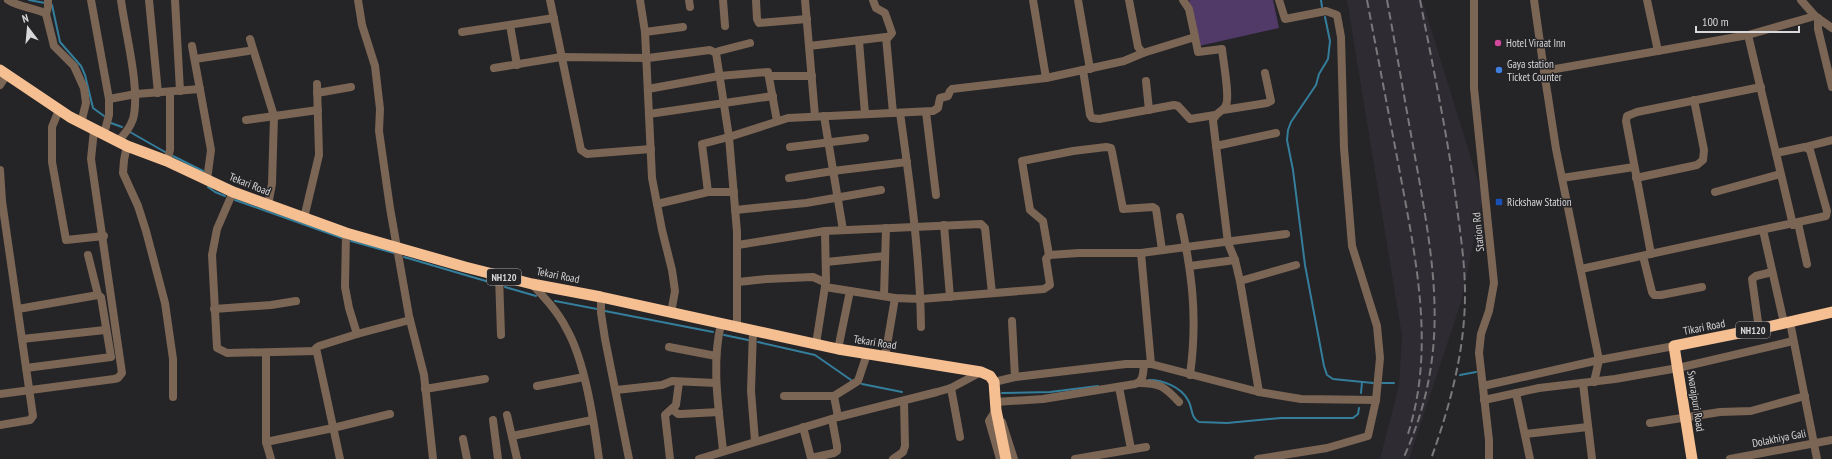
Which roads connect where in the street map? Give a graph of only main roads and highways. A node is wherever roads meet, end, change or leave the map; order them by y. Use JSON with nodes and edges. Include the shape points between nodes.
{"nodes":[{"id":1,"x":3,"y":72,"type":"edge"},
{"id":2,"x":1832,"y":312,"type":"edge"},
{"id":3,"x":1674,"y":346,"type":"joint"},
{"id":4,"x":1006,"y":459,"type":"edge"},
{"id":5,"x":1692,"y":459,"type":"edge"}],
"edges":[{"from":1,"to":4,"type":"highway","name":"Tekari Road","number":"NH120","via":[[59,110],[122,144],[167,161],[233,192],[346,232],[532,284],[838,349],[981,372],[990,376],[994,382],[995,406]]},
{"from":2,"to":3,"type":"highway","name":"Tikari Road","number":"NH120"},
{"from":3,"to":5,"type":"highway","name":"Swarajpuri Road"}]}
